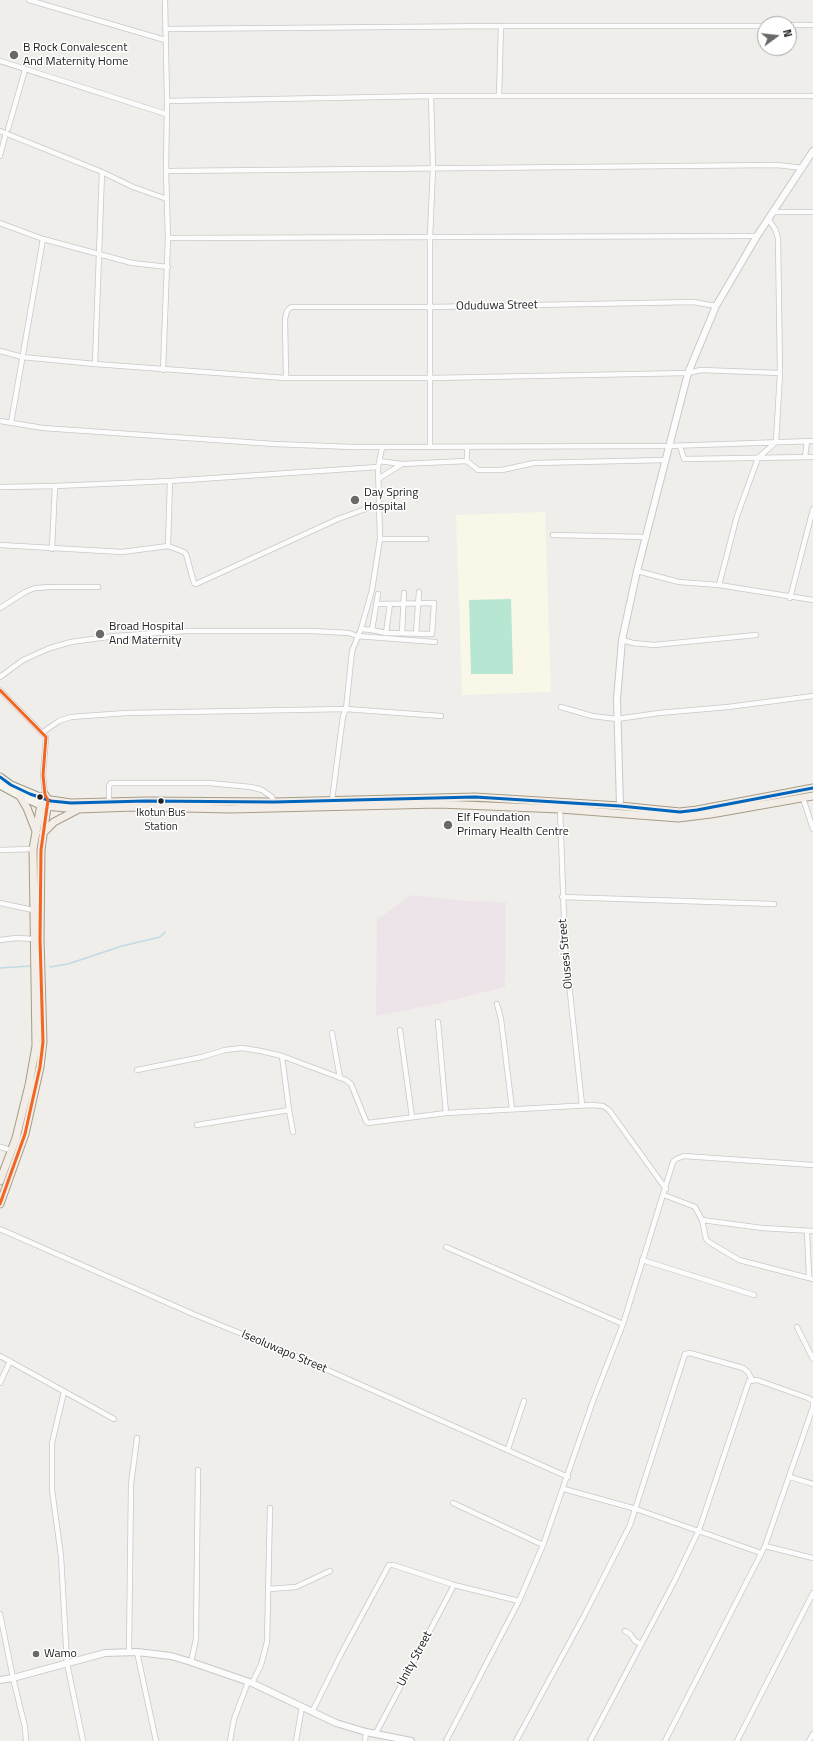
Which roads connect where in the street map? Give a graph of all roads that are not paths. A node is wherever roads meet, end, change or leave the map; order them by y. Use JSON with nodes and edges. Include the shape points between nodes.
{"nodes":[{"id":1,"x":29,"y":0,"type":"edge"},
{"id":2,"x":165,"y":0,"type":"edge"},
{"id":3,"x":813,"y":25,"type":"edge"},
{"id":4,"x":501,"y":26,"type":"junction"},
{"id":5,"x":757,"y":26,"type":"edge"},
{"id":6,"x":797,"y":26,"type":"edge"},
{"id":7,"x":165,"y":29,"type":"junction"},
{"id":8,"x":165,"y":40,"type":"junction"},
{"id":9,"x":0,"y":61,"type":"edge"},
{"id":10,"x":25,"y":70,"type":"junction"},
{"id":11,"x":430,"y":96,"type":"junction"},
{"id":12,"x":499,"y":96,"type":"junction"},
{"id":13,"x":813,"y":96,"type":"edge"},
{"id":14,"x":167,"y":100,"type":"junction"},
{"id":15,"x":166,"y":114,"type":"junction"},
{"id":16,"x":0,"y":131,"type":"edge"},
{"id":17,"x":7,"y":131,"type":"junction"},
{"id":18,"x":813,"y":152,"type":"edge"},
{"id":19,"x":0,"y":156,"type":"edge"},
{"id":20,"x":433,"y":168,"type":"junction"},
{"id":21,"x":803,"y":168,"type":"junction"},
{"id":22,"x":166,"y":171,"type":"junction"},
{"id":23,"x":102,"y":172,"type":"junction"},
{"id":24,"x":167,"y":199,"type":"junction"},
{"id":25,"x":774,"y":212,"type":"junction"},
{"id":26,"x":813,"y":212,"type":"edge"},
{"id":27,"x":769,"y":220,"type":"junction"},
{"id":28,"x":0,"y":223,"type":"edge"},
{"id":29,"x":757,"y":236,"type":"junction"},
{"id":30,"x":430,"y":237,"type":"junction"},
{"id":31,"x":168,"y":238,"type":"junction"},
{"id":32,"x":43,"y":239,"type":"junction"},
{"id":33,"x":100,"y":255,"type":"junction"},
{"id":34,"x":168,"y":267,"type":"junction"},
{"id":35,"x":716,"y":306,"type":"junction"},
{"id":36,"x":430,"y":307,"type":"junction"},
{"id":37,"x":0,"y":351,"type":"edge"},
{"id":38,"x":22,"y":357,"type":"junction"},
{"id":39,"x":95,"y":364,"type":"junction"},
{"id":40,"x":163,"y":370,"type":"junction"},
{"id":41,"x":688,"y":373,"type":"junction"},
{"id":42,"x":780,"y":373,"type":"junction"},
{"id":43,"x":286,"y":378,"type":"junction"},
{"id":44,"x":430,"y":378,"type":"junction"},
{"id":45,"x":0,"y":421,"type":"edge"},
{"id":46,"x":11,"y":423,"type":"junction"},
{"id":47,"x":807,"y":441,"type":"junction"},
{"id":48,"x":813,"y":441,"type":"edge"},
{"id":49,"x":776,"y":442,"type":"junction"},
{"id":50,"x":669,"y":446,"type":"junction"},
{"id":51,"x":680,"y":446,"type":"junction"},
{"id":52,"x":430,"y":447,"type":"junction"},
{"id":53,"x":467,"y":447,"type":"junction"},
{"id":54,"x":382,"y":448,"type":"junction"},
{"id":55,"x":805,"y":457,"type":"junction"},
{"id":56,"x":813,"y":457,"type":"edge"},
{"id":57,"x":758,"y":458,"type":"junction"},
{"id":58,"x":666,"y":460,"type":"junction"},
{"id":59,"x":379,"y":461,"type":"junction"},
{"id":60,"x":466,"y":461,"type":"junction"},
{"id":61,"x":402,"y":464,"type":"junction"},
{"id":62,"x":378,"y":467,"type":"junction"},
{"id":63,"x":378,"y":479,"type":"junction"},
{"id":64,"x":170,"y":481,"type":"junction"},
{"id":65,"x":55,"y":486,"type":"junction"},
{"id":66,"x":0,"y":487,"type":"edge"},
{"id":67,"x":378,"y":504,"type":"junction"},
{"id":68,"x":813,"y":509,"type":"edge"},
{"id":69,"x":807,"y":530,"type":"junction"},
{"id":70,"x":813,"y":530,"type":"edge"},
{"id":71,"x":554,"y":535,"type":"dead end"},
{"id":72,"x":647,"y":537,"type":"junction"},
{"id":73,"x":380,"y":539,"type":"junction"},
{"id":74,"x":426,"y":539,"type":"dead end"},
{"id":75,"x":0,"y":545,"type":"edge"},
{"id":76,"x":168,"y":546,"type":"junction"},
{"id":77,"x":52,"y":549,"type":"junction"},
{"id":78,"x":637,"y":571,"type":"junction"},
{"id":79,"x":718,"y":585,"type":"junction"},
{"id":80,"x":98,"y":588,"type":"dead end"},
{"id":81,"x":419,"y":592,"type":"dead end"},
{"id":82,"x":404,"y":593,"type":"dead end"},
{"id":83,"x":378,"y":594,"type":"dead end"},
{"id":84,"x":790,"y":598,"type":"junction"},
{"id":85,"x":813,"y":600,"type":"edge"},
{"id":86,"x":377,"y":604,"type":"junction"},
{"id":87,"x":390,"y":604,"type":"junction"},
{"id":88,"x":403,"y":604,"type":"junction"},
{"id":89,"x":418,"y":604,"type":"junction"},
{"id":90,"x":0,"y":608,"type":"edge"},
{"id":91,"x":361,"y":629,"type":"junction"},
{"id":92,"x":372,"y":630,"type":"junction"},
{"id":93,"x":386,"y":633,"type":"junction"},
{"id":94,"x":402,"y":633,"type":"junction"},
{"id":95,"x":416,"y":634,"type":"junction"},
{"id":96,"x":756,"y":635,"type":"dead end"},
{"id":97,"x":357,"y":636,"type":"junction"},
{"id":98,"x":622,"y":640,"type":"junction"},
{"id":99,"x":435,"y":642,"type":"dead end"},
{"id":100,"x":0,"y":678,"type":"edge"},
{"id":101,"x":0,"y":690,"type":"edge"},
{"id":102,"x":813,"y":696,"type":"edge"},
{"id":103,"x":561,"y":707,"type":"dead end"},
{"id":104,"x":346,"y":709,"type":"junction"},
{"id":105,"x":441,"y":716,"type":"dead end"},
{"id":106,"x":617,"y":719,"type":"junction"},
{"id":107,"x":42,"y":732,"type":"junction"},
{"id":108,"x":0,"y":777,"type":"edge"},
{"id":109,"x":0,"y":785,"type":"edge"},
{"id":110,"x":813,"y":788,"type":"edge"},
{"id":111,"x":20,"y":796,"type":"junction"},
{"id":112,"x":813,"y":796,"type":"edge"},
{"id":113,"x":803,"y":798,"type":"junction"},
{"id":114,"x":332,"y":800,"type":"junction"},
{"id":115,"x":45,"y":801,"type":"junction"},
{"id":116,"x":108,"y":802,"type":"junction"},
{"id":117,"x":274,"y":802,"type":"junction"},
{"id":118,"x":349,"y":803,"type":"junction"},
{"id":119,"x":560,"y":806,"type":"junction"},
{"id":120,"x":620,"y":806,"type":"junction"},
{"id":121,"x":78,"y":809,"type":"junction"},
{"id":122,"x":813,"y":829,"type":"edge"},
{"id":123,"x":39,"y":833,"type":"junction"},
{"id":124,"x":0,"y":850,"type":"edge"},
{"id":125,"x":33,"y":850,"type":"junction"},
{"id":126,"x":562,"y":897,"type":"junction"},
{"id":127,"x":0,"y":903,"type":"edge"},
{"id":128,"x":774,"y":904,"type":"dead end"},
{"id":129,"x":33,"y":910,"type":"junction"},
{"id":130,"x":35,"y":939,"type":"junction"},
{"id":131,"x":0,"y":940,"type":"edge"},
{"id":132,"x":497,"y":1004,"type":"dead end"},
{"id":133,"x":438,"y":1022,"type":"dead end"},
{"id":134,"x":400,"y":1030,"type":"dead end"},
{"id":135,"x":332,"y":1033,"type":"dead end"},
{"id":136,"x":282,"y":1056,"type":"junction"},
{"id":137,"x":137,"y":1070,"type":"dead end"},
{"id":138,"x":340,"y":1078,"type":"junction"},
{"id":139,"x":582,"y":1105,"type":"junction"},
{"id":140,"x":512,"y":1109,"type":"junction"},
{"id":141,"x":289,"y":1110,"type":"junction"},
{"id":142,"x":446,"y":1113,"type":"junction"},
{"id":143,"x":412,"y":1117,"type":"junction"},
{"id":144,"x":197,"y":1125,"type":"dead end"},
{"id":145,"x":17,"y":1131,"type":"junction"},
{"id":146,"x":293,"y":1132,"type":"dead end"},
{"id":147,"x":25,"y":1134,"type":"junction"},
{"id":148,"x":0,"y":1147,"type":"edge"},
{"id":149,"x":11,"y":1150,"type":"junction"},
{"id":150,"x":813,"y":1165,"type":"edge"},
{"id":151,"x":0,"y":1181,"type":"edge"},
{"id":152,"x":666,"y":1189,"type":"junction"},
{"id":153,"x":664,"y":1195,"type":"junction"},
{"id":154,"x":0,"y":1204,"type":"edge"},
{"id":155,"x":702,"y":1220,"type":"junction"},
{"id":156,"x":0,"y":1229,"type":"edge"},
{"id":157,"x":807,"y":1231,"type":"junction"},
{"id":158,"x":813,"y":1231,"type":"edge"},
{"id":159,"x":446,"y":1247,"type":"dead end"},
{"id":160,"x":642,"y":1260,"type":"junction"},
{"id":161,"x":811,"y":1278,"type":"edge"},
{"id":162,"x":754,"y":1294,"type":"dead end"},
{"id":163,"x":623,"y":1324,"type":"junction"},
{"id":164,"x":797,"y":1327,"type":"dead end"},
{"id":165,"x":0,"y":1356,"type":"edge"},
{"id":166,"x":813,"y":1359,"type":"edge"},
{"id":167,"x":10,"y":1361,"type":"junction"},
{"id":168,"x":752,"y":1380,"type":"junction"},
{"id":169,"x":0,"y":1383,"type":"edge"},
{"id":170,"x":64,"y":1392,"type":"junction"},
{"id":171,"x":813,"y":1400,"type":"edge"},
{"id":172,"x":524,"y":1401,"type":"dead end"},
{"id":173,"x":813,"y":1409,"type":"edge"},
{"id":174,"x":114,"y":1419,"type":"dead end"},
{"id":175,"x":136,"y":1438,"type":"dead end"},
{"id":176,"x":508,"y":1449,"type":"junction"},
{"id":177,"x":198,"y":1470,"type":"dead end"},
{"id":178,"x":568,"y":1477,"type":"junction"},
{"id":179,"x":790,"y":1477,"type":"junction"},
{"id":180,"x":813,"y":1484,"type":"edge"},
{"id":181,"x":564,"y":1489,"type":"junction"},
{"id":182,"x":453,"y":1503,"type":"dead end"},
{"id":183,"x":270,"y":1508,"type":"dead end"},
{"id":184,"x":636,"y":1509,"type":"junction"},
{"id":185,"x":698,"y":1530,"type":"junction"},
{"id":186,"x":543,"y":1545,"type":"junction"},
{"id":187,"x":765,"y":1546,"type":"junction"},
{"id":188,"x":761,"y":1553,"type":"junction"},
{"id":189,"x":813,"y":1558,"type":"edge"},
{"id":190,"x":330,"y":1571,"type":"dead end"},
{"id":191,"x":454,"y":1585,"type":"junction"},
{"id":192,"x":269,"y":1589,"type":"junction"},
{"id":193,"x":813,"y":1593,"type":"edge"},
{"id":194,"x":519,"y":1601,"type":"junction"},
{"id":195,"x":0,"y":1614,"type":"edge"},
{"id":196,"x":625,"y":1631,"type":"dead end"},
{"id":197,"x":641,"y":1644,"type":"junction"},
{"id":198,"x":129,"y":1652,"type":"junction"},
{"id":199,"x":137,"y":1652,"type":"junction"},
{"id":200,"x":192,"y":1662,"type":"junction"},
{"id":201,"x":67,"y":1663,"type":"junction"},
{"id":202,"x":12,"y":1678,"type":"junction"},
{"id":203,"x":0,"y":1680,"type":"edge"},
{"id":204,"x":250,"y":1683,"type":"junction"},
{"id":205,"x":302,"y":1707,"type":"junction"},
{"id":206,"x":312,"y":1712,"type":"junction"},
{"id":207,"x":366,"y":1732,"type":"junction"},
{"id":208,"x":376,"y":1733,"type":"junction"},
{"id":209,"x":813,"y":1734,"type":"edge"},
{"id":210,"x":26,"y":1741,"type":"edge"},
{"id":211,"x":83,"y":1741,"type":"edge"},
{"id":212,"x":156,"y":1741,"type":"edge"},
{"id":213,"x":230,"y":1741,"type":"edge"},
{"id":214,"x":296,"y":1741,"type":"edge"},
{"id":215,"x":364,"y":1741,"type":"edge"},
{"id":216,"x":411,"y":1741,"type":"edge"},
{"id":217,"x":446,"y":1741,"type":"edge"},
{"id":218,"x":516,"y":1741,"type":"edge"},
{"id":219,"x":590,"y":1741,"type":"edge"},
{"id":220,"x":665,"y":1741,"type":"edge"},
{"id":221,"x":737,"y":1741,"type":"edge"},
{"id":222,"x":809,"y":1741,"type":"edge"}],
"edges":[{"from":1,"to":8,"type":"street"},
{"from":2,"to":7,"type":"street"},
{"from":3,"to":6,"type":"street"},
{"from":4,"to":5,"type":"street"},
{"from":4,"to":7,"type":"street"},
{"from":4,"to":12,"type":"street"},
{"from":7,"to":8,"type":"street"},
{"from":8,"to":14,"type":"street"},
{"from":9,"to":10,"type":"street"},
{"from":10,"to":15,"type":"street"},
{"from":10,"to":17,"type":"street"},
{"from":11,"to":12,"type":"street"},
{"from":11,"to":14,"type":"street"},
{"from":11,"to":20,"type":"street"},
{"from":12,"to":13,"type":"street"},
{"from":14,"to":15,"type":"street"},
{"from":15,"to":22,"type":"street"},
{"from":16,"to":17,"type":"street"},
{"from":17,"to":19,"type":"street"},
{"from":17,"to":23,"type":"street"},
{"from":18,"to":21,"type":"street"},
{"from":20,"to":21,"type":"street","via":[[777,165]]},
{"from":20,"to":22,"type":"street"},
{"from":20,"to":30,"type":"street"},
{"from":21,"to":25,"type":"street"},
{"from":22,"to":24,"type":"street"},
{"from":23,"to":24,"type":"street"},
{"from":23,"to":33,"type":"street"},
{"from":24,"to":31,"type":"street"},
{"from":25,"to":26,"type":"street"},
{"from":25,"to":27,"type":"street"},
{"from":27,"to":29,"type":"street"},
{"from":27,"to":42,"type":"street","via":[[778,238]]},
{"from":28,"to":32,"type":"street"},
{"from":29,"to":30,"type":"street"},
{"from":29,"to":35,"type":"street"},
{"from":30,"to":31,"type":"street"},
{"from":30,"to":36,"type":"street"},
{"from":31,"to":34,"type":"street"},
{"from":32,"to":33,"type":"street"},
{"from":32,"to":38,"type":"street"},
{"from":33,"to":34,"type":"street","via":[[132,263]]},
{"from":33,"to":39,"type":"street"},
{"from":34,"to":40,"type":"street","via":[[164,306]]},
{"from":35,"to":36,"type":"street","name":"Oduduwa Street","via":[[693,302]]},
{"from":35,"to":41,"type":"street"},
{"from":36,"to":43,"type":"street","name":"Oduduwa Street","via":[[290,307],[284,319]]},
{"from":36,"to":44,"type":"street"},
{"from":37,"to":38,"type":"street"},
{"from":38,"to":39,"type":"street"},
{"from":38,"to":46,"type":"street"},
{"from":39,"to":40,"type":"street"},
{"from":40,"to":43,"type":"street"},
{"from":41,"to":42,"type":"street","via":[[701,370]]},
{"from":41,"to":44,"type":"street"},
{"from":41,"to":50,"type":"street"},
{"from":42,"to":49,"type":"street"},
{"from":43,"to":44,"type":"street"},
{"from":44,"to":52,"type":"street"},
{"from":45,"to":46,"type":"street"},
{"from":46,"to":54,"type":"street","via":[[43,428]]},
{"from":47,"to":48,"type":"street"},
{"from":47,"to":49,"type":"street"},
{"from":47,"to":55,"type":"street"},
{"from":49,"to":51,"type":"street"},
{"from":49,"to":57,"type":"street"},
{"from":50,"to":51,"type":"street"},
{"from":50,"to":53,"type":"street"},
{"from":50,"to":58,"type":"street"},
{"from":51,"to":57,"type":"street","via":[[684,459]]},
{"from":52,"to":53,"type":"street"},
{"from":52,"to":54,"type":"street"},
{"from":53,"to":60,"type":"street"},
{"from":54,"to":59,"type":"street"},
{"from":55,"to":56,"type":"street"},
{"from":55,"to":57,"type":"street"},
{"from":57,"to":79,"type":"street","via":[[737,516]]},
{"from":58,"to":60,"type":"street","via":[[534,463],[502,470],[478,470]]},
{"from":58,"to":72,"type":"street"},
{"from":59,"to":61,"type":"street"},
{"from":59,"to":62,"type":"street"},
{"from":60,"to":61,"type":"street"},
{"from":61,"to":63,"type":"street"},
{"from":62,"to":63,"type":"street"},
{"from":62,"to":64,"type":"street"},
{"from":63,"to":67,"type":"street"},
{"from":64,"to":65,"type":"street"},
{"from":64,"to":76,"type":"street"},
{"from":65,"to":66,"type":"street"},
{"from":65,"to":77,"type":"street"},
{"from":67,"to":73,"type":"street"},
{"from":67,"to":76,"type":"street","via":[[338,519],[196,584],[186,554]]},
{"from":68,"to":69,"type":"street"},
{"from":69,"to":70,"type":"street"},
{"from":69,"to":84,"type":"street"},
{"from":71,"to":72,"type":"street"},
{"from":72,"to":78,"type":"street"},
{"from":73,"to":74,"type":"street"},
{"from":73,"to":91,"type":"street","via":[[372,590]]},
{"from":75,"to":77,"type":"street"},
{"from":76,"to":77,"type":"street","via":[[122,552]]},
{"from":78,"to":79,"type":"street","via":[[679,582]]},
{"from":78,"to":98,"type":"street"},
{"from":79,"to":84,"type":"street"},
{"from":80,"to":90,"type":"street","via":[[35,588]]},
{"from":81,"to":89,"type":"street"},
{"from":82,"to":88,"type":"street"},
{"from":83,"to":86,"type":"street"},
{"from":84,"to":85,"type":"street"},
{"from":86,"to":87,"type":"street"},
{"from":86,"to":92,"type":"street"},
{"from":87,"to":88,"type":"street"},
{"from":87,"to":93,"type":"street"},
{"from":88,"to":89,"type":"street"},
{"from":88,"to":94,"type":"street"},
{"from":89,"to":95,"type":"street"},
{"from":89,"to":95,"type":"street","via":[[434,604],[432,634]]},
{"from":91,"to":92,"type":"street"},
{"from":91,"to":97,"type":"street"},
{"from":92,"to":93,"type":"street"},
{"from":93,"to":94,"type":"street"},
{"from":94,"to":95,"type":"street"},
{"from":96,"to":98,"type":"street","via":[[654,645]]},
{"from":97,"to":99,"type":"street"},
{"from":97,"to":100,"type":"street","via":[[312,631],[186,631],[115,636],[71,642],[50,648],[23,660]]},
{"from":97,"to":104,"type":"street","via":[[352,651]]},
{"from":98,"to":106,"type":"street"},
{"from":101,"to":107,"type":"street"},
{"from":102,"to":106,"type":"street"},
{"from":103,"to":106,"type":"street","via":[[592,716]]},
{"from":104,"to":105,"type":"street"},
{"from":104,"to":107,"type":"street","via":[[96,715],[71,717]]},
{"from":104,"to":114,"type":"street"},
{"from":106,"to":120,"type":"street"},
{"from":107,"to":115,"type":"street","via":[[46,737],[42,775]]},
{"from":108,"to":115,"type":"main road"},
{"from":109,"to":111,"type":"main road"},
{"from":110,"to":120,"type":"main road","via":[[686,811]]},
{"from":111,"to":115,"type":"main road"},
{"from":111,"to":123,"type":"main road"},
{"from":112,"to":113,"type":"main road"},
{"from":113,"to":119,"type":"main road","via":[[678,818]]},
{"from":113,"to":122,"type":"street"},
{"from":114,"to":117,"type":"main road"},
{"from":114,"to":118,"type":"main road"},
{"from":115,"to":116,"type":"main road","via":[[71,804]]},
{"from":115,"to":121,"type":"main road","via":[[60,808]]},
{"from":115,"to":123,"type":"main road"},
{"from":116,"to":117,"type":"main road"},
{"from":116,"to":117,"type":"street","via":[[111,784],[209,783],[262,790],[272,797]]},
{"from":118,"to":119,"type":"main road"},
{"from":118,"to":121,"type":"main road","via":[[231,809]]},
{"from":119,"to":120,"type":"main road"},
{"from":119,"to":126,"type":"street","name":"Olusesi Street"},
{"from":121,"to":123,"type":"main road"},
{"from":123,"to":125,"type":"main road"},
{"from":123,"to":147,"type":"main road","via":[[43,1042],[38,1078]]},
{"from":124,"to":125,"type":"street"},
{"from":125,"to":129,"type":"main road"},
{"from":126,"to":128,"type":"street"},
{"from":126,"to":139,"type":"street","name":"Olusesi Street"},
{"from":127,"to":129,"type":"street"},
{"from":129,"to":130,"type":"main road"},
{"from":130,"to":131,"type":"street"},
{"from":130,"to":145,"type":"main road","via":[[36,1046]]},
{"from":132,"to":140,"type":"street"},
{"from":133,"to":142,"type":"street"},
{"from":134,"to":143,"type":"street"},
{"from":135,"to":138,"type":"street"},
{"from":136,"to":137,"type":"street","via":[[242,1048]]},
{"from":136,"to":138,"type":"street"},
{"from":136,"to":141,"type":"street"},
{"from":138,"to":143,"type":"street","via":[[351,1084],[368,1123]]},
{"from":139,"to":140,"type":"street"},
{"from":139,"to":152,"type":"street","via":[[598,1105],[609,1110]]},
{"from":140,"to":142,"type":"street"},
{"from":141,"to":144,"type":"street"},
{"from":141,"to":146,"type":"street"},
{"from":142,"to":143,"type":"street"},
{"from":145,"to":147,"type":"main road"},
{"from":145,"to":149,"type":"main road"},
{"from":147,"to":154,"type":"main road"},
{"from":148,"to":149,"type":"street"},
{"from":149,"to":151,"type":"main road"},
{"from":150,"to":152,"type":"street","via":[[684,1156],[673,1162]]},
{"from":152,"to":153,"type":"street"},
{"from":153,"to":155,"type":"street","via":[[695,1207]]},
{"from":153,"to":160,"type":"street"},
{"from":155,"to":157,"type":"street"},
{"from":155,"to":161,"type":"street","via":[[709,1242],[738,1260]]},
{"from":156,"to":176,"type":"street","name":"Iseoluwapo Street"},
{"from":157,"to":158,"type":"street"},
{"from":157,"to":161,"type":"street"},
{"from":159,"to":163,"type":"street"},
{"from":160,"to":162,"type":"street"},
{"from":160,"to":163,"type":"street"},
{"from":163,"to":178,"type":"street","via":[[593,1401]]},
{"from":164,"to":166,"type":"street"},
{"from":165,"to":167,"type":"street"},
{"from":167,"to":169,"type":"street"},
{"from":167,"to":170,"type":"street"},
{"from":168,"to":171,"type":"street"},
{"from":168,"to":184,"type":"street","via":[[743,1368],[690,1353],[685,1354]]},
{"from":168,"to":185,"type":"street","via":[[749,1381]]},
{"from":170,"to":174,"type":"street"},
{"from":170,"to":201,"type":"street","via":[[55,1427],[52,1490],[61,1556]]},
{"from":171,"to":173,"type":"street"},
{"from":172,"to":176,"type":"street"},
{"from":173,"to":179,"type":"street"},
{"from":175,"to":198,"type":"street","via":[[131,1484]]},
{"from":176,"to":178,"type":"street","name":"Iseoluwapo Street"},
{"from":177,"to":200,"type":"street","via":[[196,1639]]},
{"from":178,"to":181,"type":"street"},
{"from":179,"to":180,"type":"street"},
{"from":179,"to":187,"type":"street"},
{"from":181,"to":184,"type":"street"},
{"from":181,"to":186,"type":"street"},
{"from":182,"to":186,"type":"street"},
{"from":183,"to":192,"type":"street"},
{"from":184,"to":185,"type":"street"},
{"from":184,"to":218,"type":"street","via":[[584,1614]]},
{"from":185,"to":188,"type":"street"},
{"from":185,"to":197,"type":"street"},
{"from":186,"to":194,"type":"street"},
{"from":187,"to":188,"type":"street"},
{"from":187,"to":189,"type":"street"},
{"from":188,"to":220,"type":"street"},
{"from":190,"to":192,"type":"street","via":[[292,1588]]},
{"from":191,"to":194,"type":"street"},
{"from":191,"to":206,"type":"street","via":[[389,1565]]},
{"from":191,"to":208,"type":"street","name":"Unity Street"},
{"from":192,"to":204,"type":"street","via":[[265,1653]]},
{"from":193,"to":221,"type":"street"},
{"from":194,"to":217,"type":"street"},
{"from":195,"to":202,"type":"street"},
{"from":196,"to":197,"type":"street"},
{"from":197,"to":219,"type":"street"},
{"from":198,"to":199,"type":"street"},
{"from":198,"to":201,"type":"street","via":[[96,1654]]},
{"from":199,"to":200,"type":"street"},
{"from":199,"to":212,"type":"street"},
{"from":200,"to":204,"type":"street"},
{"from":201,"to":202,"type":"street"},
{"from":201,"to":211,"type":"street"},
{"from":202,"to":203,"type":"street"},
{"from":202,"to":210,"type":"street","via":[[25,1727]]},
{"from":204,"to":205,"type":"street"},
{"from":204,"to":213,"type":"street","via":[[234,1719]]},
{"from":205,"to":206,"type":"street"},
{"from":205,"to":214,"type":"street"},
{"from":206,"to":207,"type":"street"},
{"from":207,"to":208,"type":"street"},
{"from":207,"to":215,"type":"street"},
{"from":208,"to":216,"type":"street"},
{"from":209,"to":222,"type":"street"}]}
